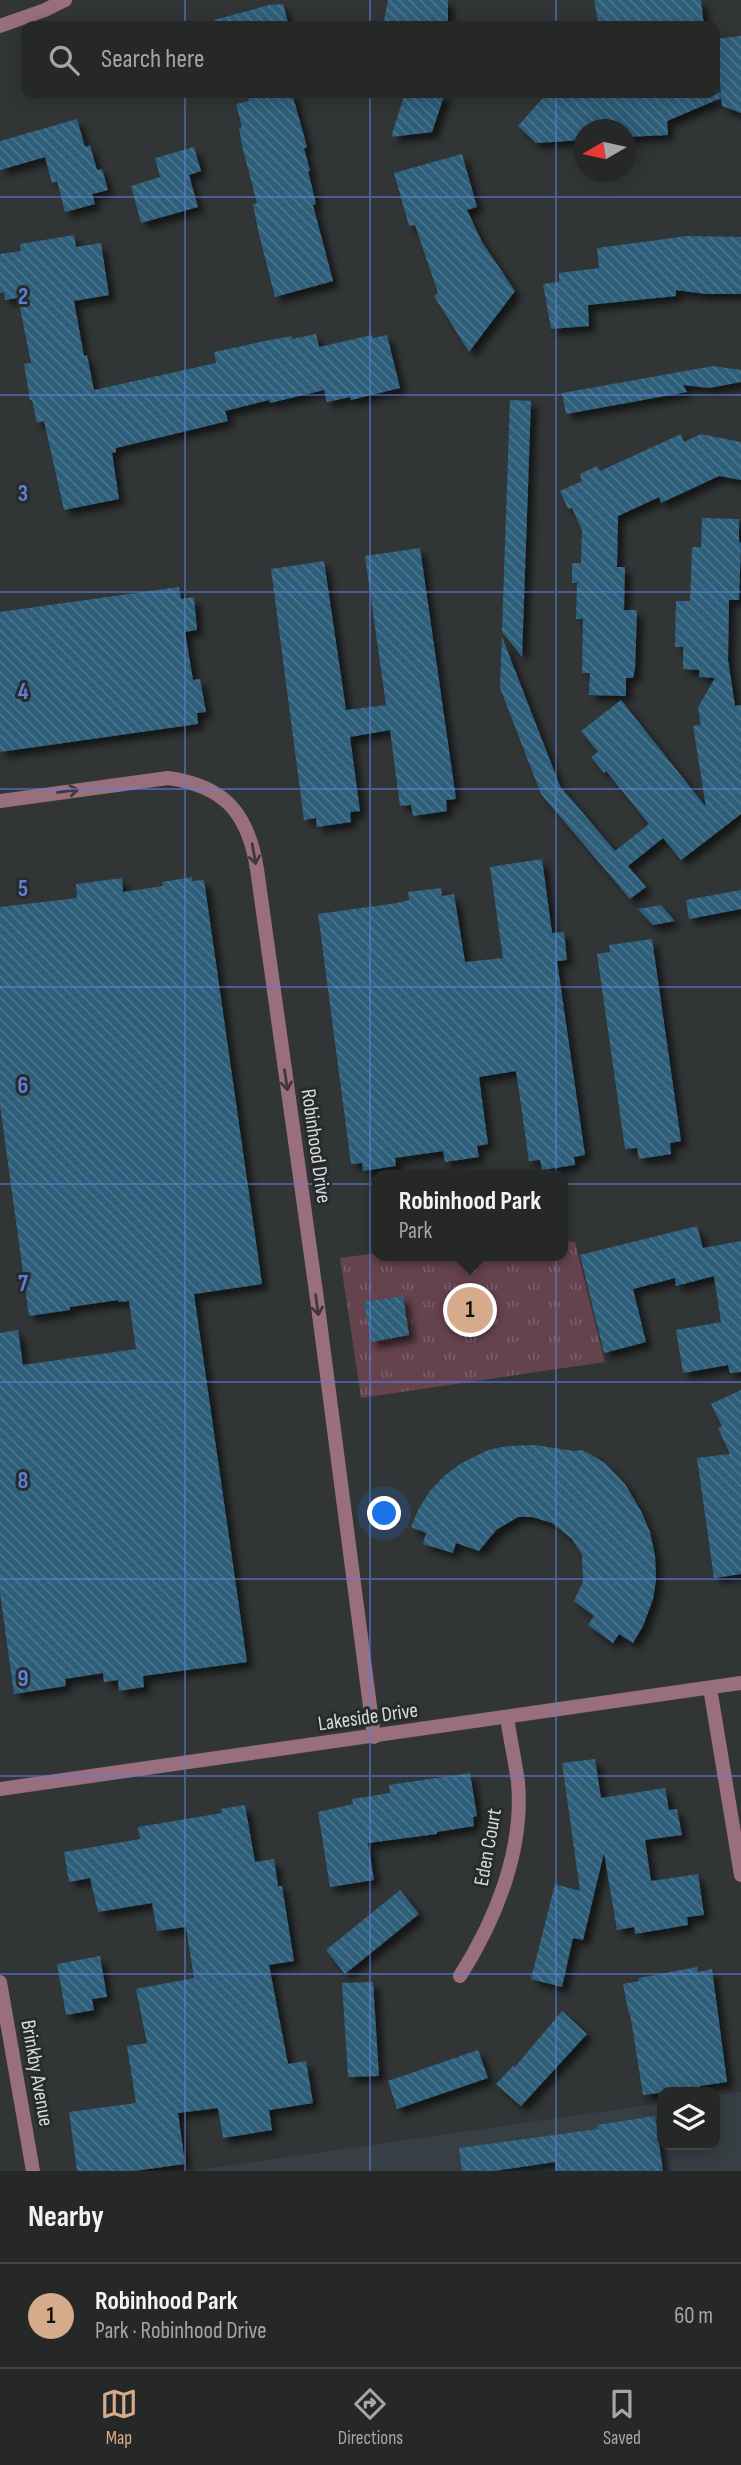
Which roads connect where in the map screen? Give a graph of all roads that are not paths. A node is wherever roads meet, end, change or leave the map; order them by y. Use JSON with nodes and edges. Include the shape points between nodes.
{"nodes":[{"id":1,"x":65,"y":0,"type":"edge"},
{"id":2,"x":0,"y":26,"type":"edge"},
{"id":3,"x":0,"y":801,"type":"edge"},
{"id":4,"x":741,"y":1683,"type":"edge"},
{"id":5,"x":710,"y":1688,"type":"junction"},
{"id":6,"x":506,"y":1717,"type":"junction"},
{"id":7,"x":374,"y":1737,"type":"junction"},
{"id":8,"x":0,"y":1789,"type":"edge"},
{"id":9,"x":741,"y":1875,"type":"edge"},
{"id":10,"x":460,"y":1976,"type":"dead end"},
{"id":11,"x":0,"y":1982,"type":"edge"},
{"id":12,"x":33,"y":2171,"type":"edge"}],
"edges":[{"from":1,"to":2,"type":"street"},
{"from":3,"to":7,"type":"street","name":"Robinhood Drive","one_way":true,"via":[[168,778],[192,781],[232,805],[253,844]]},
{"from":4,"to":5,"type":"street","name":"Lakeside Drive"},
{"from":5,"to":6,"type":"street","name":"Lakeside Drive"},
{"from":5,"to":9,"type":"street"},
{"from":6,"to":7,"type":"street","name":"Lakeside Drive"},
{"from":6,"to":10,"type":"street","name":"Eden Court","via":[[518,1783],[513,1850],[499,1902]]},
{"from":7,"to":8,"type":"street","name":"Lakeside Drive"},
{"from":11,"to":12,"type":"street","name":"Brinkby Avenue"}]}
